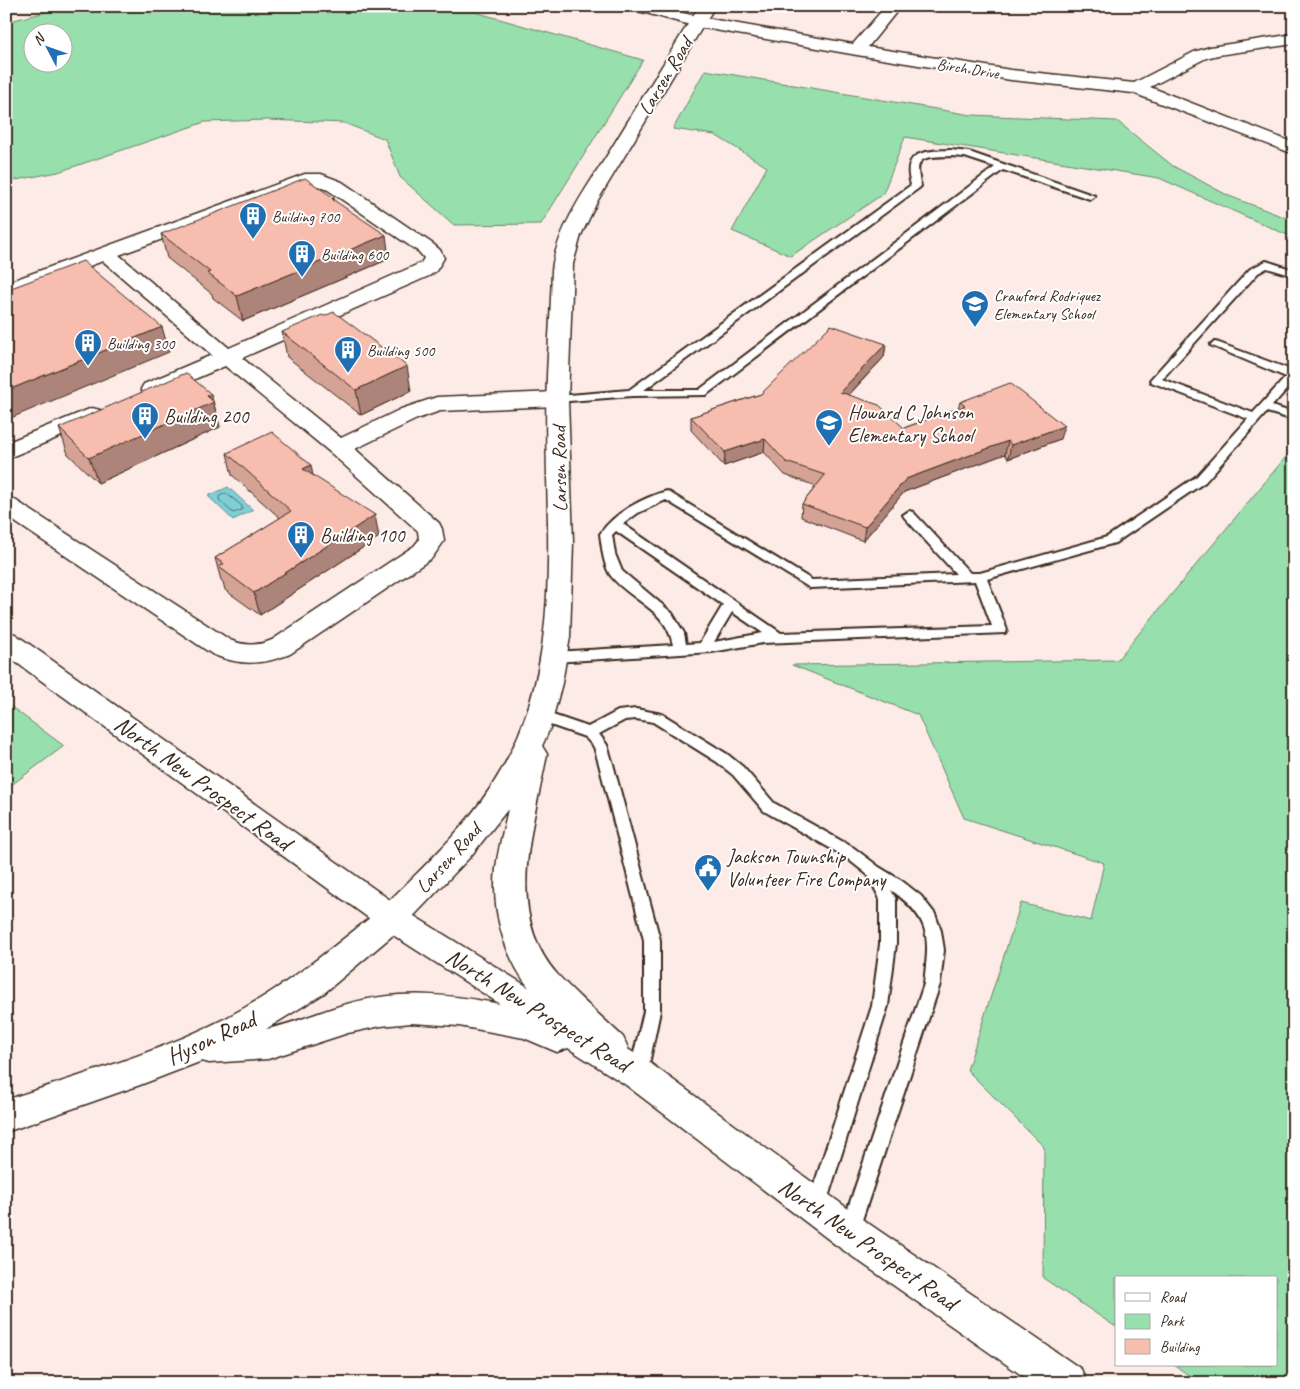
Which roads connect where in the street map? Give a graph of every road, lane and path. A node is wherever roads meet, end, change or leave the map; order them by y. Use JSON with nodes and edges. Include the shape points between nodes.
{"nodes":[{"id":1,"x":636,"y":6,"type":"edge"},
{"id":2,"x":894,"y":6,"type":"edge"},
{"id":3,"x":702,"y":14,"type":"edge"},
{"id":4,"x":1294,"y":39,"type":"edge"},
{"id":5,"x":857,"y":50,"type":"junction"},
{"id":6,"x":1136,"y":88,"type":"junction"},
{"id":7,"x":1294,"y":150,"type":"edge"},
{"id":8,"x":1002,"y":166,"type":"junction"},
{"id":9,"x":1090,"y":196,"type":"dead end"},
{"id":10,"x":105,"y":253,"type":"junction"},
{"id":11,"x":1294,"y":272,"type":"edge"},
{"id":12,"x":6,"y":290,"type":"edge"},
{"id":13,"x":1215,"y":345,"type":"dead end"},
{"id":14,"x":227,"y":357,"type":"junction"},
{"id":15,"x":1293,"y":375,"type":"edge"},
{"id":16,"x":632,"y":393,"type":"junction"},
{"id":17,"x":136,"y":396,"type":"edge"},
{"id":18,"x":557,"y":399,"type":"junction"},
{"id":19,"x":109,"y":407,"type":"edge"},
{"id":20,"x":1264,"y":407,"type":"junction"},
{"id":21,"x":1294,"y":417,"type":"edge"},
{"id":22,"x":1255,"y":418,"type":"junction"},
{"id":23,"x":339,"y":448,"type":"junction"},
{"id":24,"x":6,"y":452,"type":"edge"},
{"id":25,"x":6,"y":505,"type":"edge"},
{"id":26,"x":909,"y":515,"type":"dead end"},
{"id":27,"x":614,"y":524,"type":"junction"},
{"id":28,"x":973,"y":577,"type":"junction"},
{"id":29,"x":730,"y":604,"type":"junction"},
{"id":30,"x":779,"y":638,"type":"junction"},
{"id":31,"x":6,"y":641,"type":"edge"},
{"id":32,"x":704,"y":647,"type":"junction"},
{"id":33,"x":680,"y":649,"type":"junction"},
{"id":34,"x":554,"y":657,"type":"junction"},
{"id":35,"x":541,"y":716,"type":"junction"},
{"id":36,"x":590,"y":733,"type":"junction"},
{"id":37,"x":873,"y":872,"type":"junction"},
{"id":38,"x":392,"y":918,"type":"junction"},
{"id":39,"x":193,"y":1049,"type":"junction"},
{"id":40,"x":635,"y":1072,"type":"junction"},
{"id":41,"x":6,"y":1116,"type":"edge"},
{"id":42,"x":815,"y":1207,"type":"junction"},
{"id":43,"x":849,"y":1232,"type":"junction"},
{"id":44,"x":1067,"y":1383,"type":"edge"}],
"edges":[{"from":1,"to":3,"type":"street","name":"Birch Drive"},
{"from":2,"to":5,"type":"street"},
{"from":3,"to":5,"type":"street","name":"Birch Drive"},
{"from":3,"to":18,"type":"street","name":"Larsen Road","via":[[571,235],[563,264]]},
{"from":4,"to":6,"type":"street","via":[[1216,50]]},
{"from":5,"to":6,"type":"street","name":"Birch Drive","via":[[1011,75]]},
{"from":6,"to":7,"type":"street","name":"Birch Drive"},
{"from":8,"to":9,"type":"lane"},
{"from":8,"to":16,"type":"lane","via":[[702,393]]},
{"from":8,"to":16,"type":"lane","via":[[966,154],[928,154],[918,158],[912,172],[916,186]]},
{"from":10,"to":12,"type":"street"},
{"from":10,"to":14,"type":"street"},
{"from":10,"to":14,"type":"street","via":[[287,185],[313,179],[329,182],[433,254],[434,262],[422,272]]},
{"from":11,"to":22,"type":"lane","via":[[1266,264],[1254,271],[1156,380]]},
{"from":13,"to":15,"type":"lane"},
{"from":14,"to":17,"type":"street"},
{"from":14,"to":23,"type":"street"},
{"from":15,"to":20,"type":"lane"},
{"from":16,"to":18,"type":"lane"},
{"from":18,"to":23,"type":"street","via":[[437,404]]},
{"from":18,"to":34,"type":"street","name":"Larsen Road","via":[[560,572]]},
{"from":19,"to":24,"type":"street"},
{"from":20,"to":21,"type":"lane"},
{"from":20,"to":22,"type":"lane"},
{"from":22,"to":28,"type":"lane","via":[[1201,478],[1111,540]]},
{"from":23,"to":25,"type":"street","via":[[430,529],[432,541],[423,552],[281,647],[258,654],[234,653],[222,647]]},
{"from":26,"to":28,"type":"lane"},
{"from":27,"to":28,"type":"lane","via":[[639,505],[667,495],[810,584]]},
{"from":27,"to":29,"type":"lane"},
{"from":27,"to":33,"type":"lane","via":[[606,534],[608,554],[616,573],[667,616],[677,633]]},
{"from":28,"to":30,"type":"lane","via":[[1000,630]]},
{"from":29,"to":30,"type":"lane"},
{"from":29,"to":32,"type":"lane"},
{"from":30,"to":32,"type":"lane"},
{"from":31,"to":38,"type":"street","name":"North New Prospect Road"},
{"from":32,"to":33,"type":"lane"},
{"from":33,"to":34,"type":"lane"},
{"from":34,"to":35,"type":"street","name":"Larsen Road"},
{"from":35,"to":36,"type":"lane"},
{"from":35,"to":38,"type":"street","name":"Larsen Road","via":[[517,770],[487,816],[439,872]]},
{"from":35,"to":40,"type":"street","via":[[511,869],[511,908],[519,938],[545,982]]},
{"from":36,"to":37,"type":"lane","via":[[623,715],[657,718],[722,758],[738,771],[769,807],[849,852]]},
{"from":36,"to":40,"type":"lane","via":[[600,745],[606,764],[652,940],[652,1011]]},
{"from":37,"to":42,"type":"lane","via":[[888,899],[886,972],[880,1006]]},
{"from":37,"to":43,"type":"lane","via":[[908,892],[923,908],[933,928],[936,947],[932,984]]},
{"from":38,"to":39,"type":"street","name":"Hyson Road","via":[[311,984],[239,1028]]},
{"from":38,"to":40,"type":"street","name":"North New Prospect Road"},
{"from":39,"to":40,"type":"street","via":[[268,1044],[381,1010],[432,1008],[528,1024]]},
{"from":39,"to":41,"type":"street","name":"Hyson Road"},
{"from":40,"to":42,"type":"street","name":"North New Prospect Road"},
{"from":42,"to":43,"type":"street","name":"North New Prospect Road"},
{"from":43,"to":44,"type":"street","name":"North New Prospect Road"}]}
